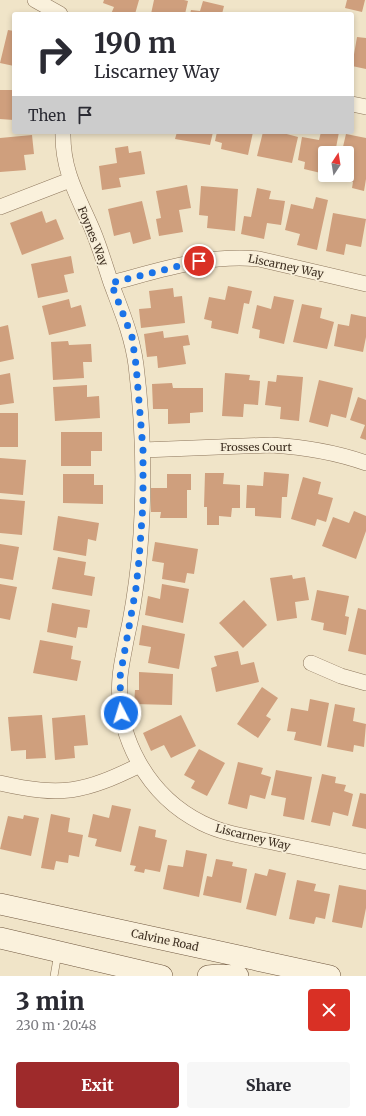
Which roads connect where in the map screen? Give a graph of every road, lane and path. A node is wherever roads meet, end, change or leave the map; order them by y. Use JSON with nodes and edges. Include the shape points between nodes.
{"nodes":[{"id":1,"x":35,"y":0,"type":"edge"},
{"id":2,"x":56,"y":12,"type":"edge"},
{"id":3,"x":354,"y":104,"type":"edge"},
{"id":4,"x":366,"y":107,"type":"edge"},
{"id":5,"x":63,"y":134,"type":"edge"},
{"id":6,"x":70,"y":180,"type":"junction"},
{"id":7,"x":0,"y":207,"type":"edge"},
{"id":8,"x":111,"y":283,"type":"junction"},
{"id":9,"x":366,"y":284,"type":"edge"},
{"id":10,"x":143,"y":450,"type":"junction"},
{"id":11,"x":366,"y":463,"type":"edge"},
{"id":12,"x":311,"y":663,"type":"dead end"},
{"id":13,"x":366,"y":683,"type":"edge"},
{"id":14,"x":140,"y":765,"type":"junction"},
{"id":15,"x":0,"y":783,"type":"edge"},
{"id":16,"x":366,"y":862,"type":"edge"},
{"id":17,"x":0,"y":904,"type":"edge"},
{"id":18,"x":0,"y":938,"type":"edge"},
{"id":19,"x":58,"y":952,"type":"junction"},
{"id":20,"x":306,"y":973,"type":"edge"},
{"id":21,"x":54,"y":976,"type":"edge"},
{"id":22,"x":162,"y":976,"type":"edge"},
{"id":23,"x":208,"y":976,"type":"edge"},
{"id":24,"x":238,"y":976,"type":"edge"},
{"id":25,"x":330,"y":976,"type":"edge"}],
"edges":[{"from":1,"to":2,"type":"street"},
{"from":3,"to":4,"type":"street"},
{"from":5,"to":6,"type":"street","name":"Foynes Way","via":[[63,150]]},
{"from":6,"to":7,"type":"street"},
{"from":6,"to":8,"type":"street","name":"Foynes Way","via":[[94,233]]},
{"from":8,"to":9,"type":"street","name":"Liscarney Way","via":[[207,259],[242,257]]},
{"from":8,"to":10,"type":"street","name":"Foynes Way","via":[[132,337]]},
{"from":10,"to":11,"type":"street","name":"Frosses Court","via":[[292,446],[332,453]]},
{"from":10,"to":14,"type":"street","name":"Foynes Way","via":[[139,560],[119,695],[125,731]]},
{"from":12,"to":13,"type":"street"},
{"from":14,"to":15,"type":"street","via":[[108,781],[76,790],[42,791]]},
{"from":14,"to":16,"type":"street","name":"Liscarney Way","via":[[165,797],[202,823],[237,835]]},
{"from":17,"to":20,"type":"main road","name":"Calvine Road"},
{"from":18,"to":19,"type":"main road"},
{"from":19,"to":21,"type":"lane"},
{"from":19,"to":22,"type":"main road"},
{"from":20,"to":25,"type":"main road","name":"Calvine Road"},
{"from":23,"to":24,"type":"main road"}]}
